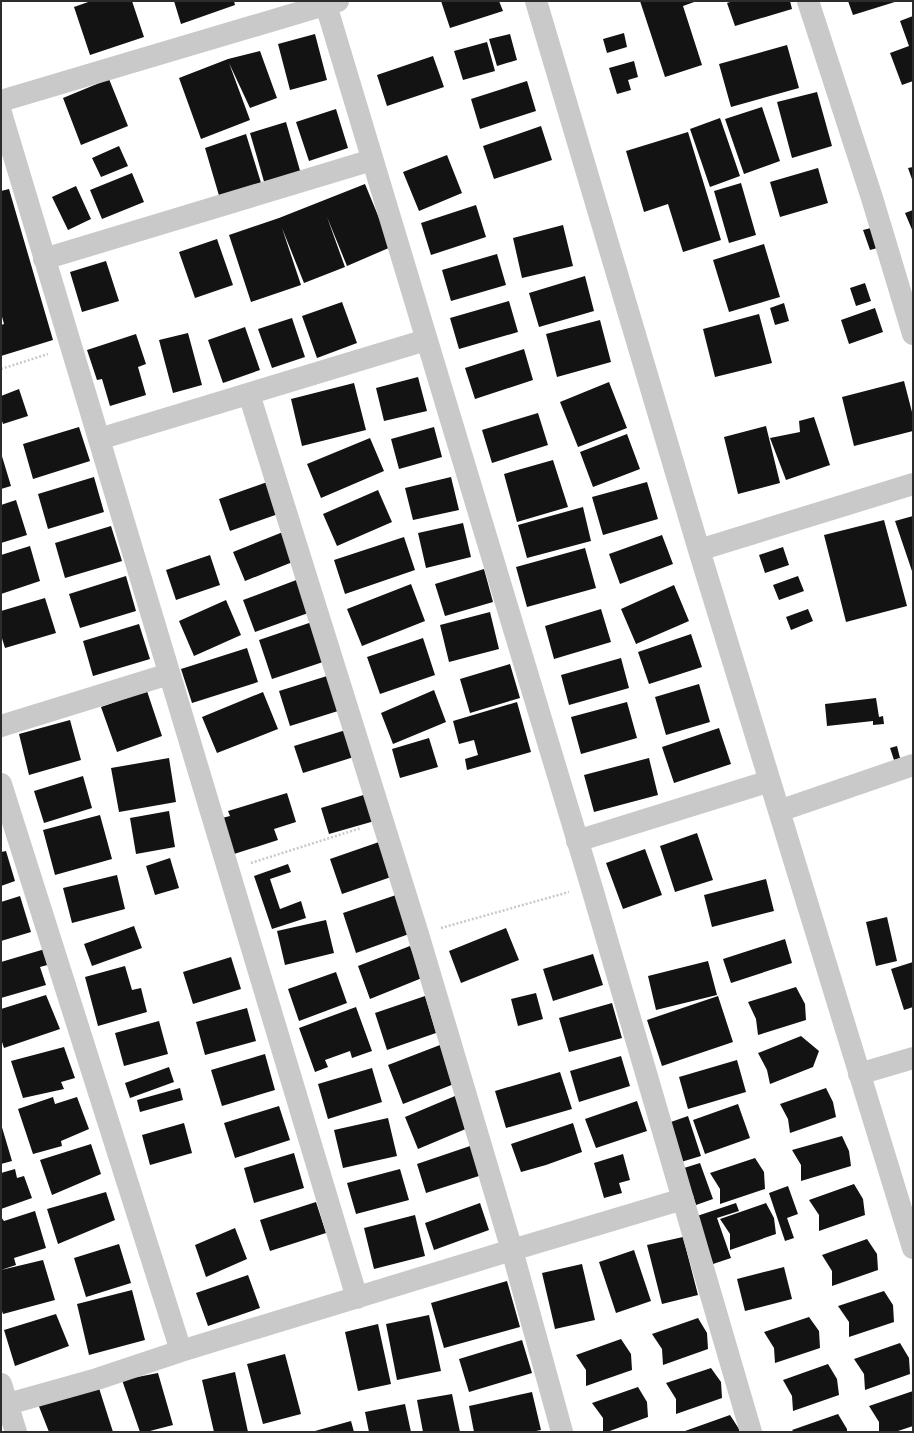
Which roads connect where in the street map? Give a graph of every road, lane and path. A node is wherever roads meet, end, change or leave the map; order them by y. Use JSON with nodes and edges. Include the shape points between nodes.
{"nodes":[{"id":1,"x":536,"y":1,"type":"edge"},
{"id":2,"x":808,"y":1,"type":"edge"},
{"id":3,"x":332,"y":3,"type":"edge"},
{"id":4,"x":1,"y":101,"type":"edge"},
{"id":5,"x":1,"y":113,"type":"edge"},
{"id":6,"x":372,"y":160,"type":"junction"},
{"id":7,"x":44,"y":259,"type":"junction"},
{"id":8,"x":913,"y":334,"type":"edge"},
{"id":9,"x":426,"y":340,"type":"junction"},
{"id":10,"x":71,"y":347,"type":"junction"},
{"id":11,"x":1,"y":369,"type":"edge"},
{"id":12,"x":249,"y":394,"type":"junction"},
{"id":13,"x":99,"y":439,"type":"junction"},
{"id":14,"x":913,"y":484,"type":"edge"},
{"id":15,"x":699,"y":550,"type":"junction"},
{"id":16,"x":169,"y":674,"type":"junction"},
{"id":17,"x":1,"y":726,"type":"edge"},
{"id":18,"x":913,"y":765,"type":"edge"},
{"id":19,"x":770,"y":781,"type":"junction"},
{"id":20,"x":1,"y":784,"type":"edge"},
{"id":21,"x":779,"y":811,"type":"junction"},
{"id":22,"x":382,"y":822,"type":"junction"},
{"id":23,"x":577,"y":841,"type":"junction"},
{"id":24,"x":228,"y":870,"type":"junction"},
{"id":25,"x":591,"y":885,"type":"junction"},
{"id":26,"x":418,"y":934,"type":"junction"},
{"id":27,"x":913,"y":1058,"type":"edge"},
{"id":28,"x":859,"y":1074,"type":"junction"},
{"id":29,"x":683,"y":1199,"type":"junction"},
{"id":30,"x":913,"y":1248,"type":"edge"},
{"id":31,"x":512,"y":1250,"type":"junction"},
{"id":32,"x":357,"y":1298,"type":"junction"},
{"id":33,"x":181,"y":1351,"type":"junction"},
{"id":34,"x":1,"y":1384,"type":"edge"},
{"id":35,"x":4,"y":1405,"type":"edge"},
{"id":36,"x":16,"y":1432,"type":"edge"},
{"id":37,"x":562,"y":1432,"type":"edge"},
{"id":38,"x":751,"y":1432,"type":"edge"}],
"edges":[{"from":1,"to":15,"type":"street"},
{"from":2,"to":8,"type":"street"},
{"from":3,"to":4,"type":"street"},
{"from":3,"to":6,"type":"street"},
{"from":5,"to":7,"type":"street"},
{"from":6,"to":7,"type":"street"},
{"from":6,"to":9,"type":"street"},
{"from":7,"to":10,"type":"street"},
{"from":9,"to":12,"type":"street"},
{"from":9,"to":23,"type":"street"},
{"from":10,"to":11,"type":"path"},
{"from":10,"to":13,"type":"street"},
{"from":12,"to":13,"type":"street"},
{"from":12,"to":22,"type":"street"},
{"from":13,"to":16,"type":"street"},
{"from":14,"to":15,"type":"street"},
{"from":15,"to":19,"type":"street"},
{"from":16,"to":17,"type":"street"},
{"from":16,"to":24,"type":"street"},
{"from":18,"to":21,"type":"street"},
{"from":19,"to":21,"type":"street"},
{"from":19,"to":23,"type":"street"},
{"from":20,"to":33,"type":"street"},
{"from":21,"to":28,"type":"street"},
{"from":22,"to":24,"type":"path"},
{"from":22,"to":26,"type":"street"},
{"from":23,"to":25,"type":"street"},
{"from":24,"to":32,"type":"street"},
{"from":25,"to":26,"type":"path"},
{"from":25,"to":29,"type":"street"},
{"from":26,"to":31,"type":"street"},
{"from":27,"to":28,"type":"street"},
{"from":28,"to":30,"type":"street"},
{"from":29,"to":31,"type":"street"},
{"from":29,"to":38,"type":"street"},
{"from":31,"to":32,"type":"street"},
{"from":31,"to":37,"type":"street"},
{"from":32,"to":33,"type":"street"},
{"from":33,"to":35,"type":"street","via":[[97,1379]]},
{"from":34,"to":35,"type":"street"},
{"from":35,"to":36,"type":"street"}]}
